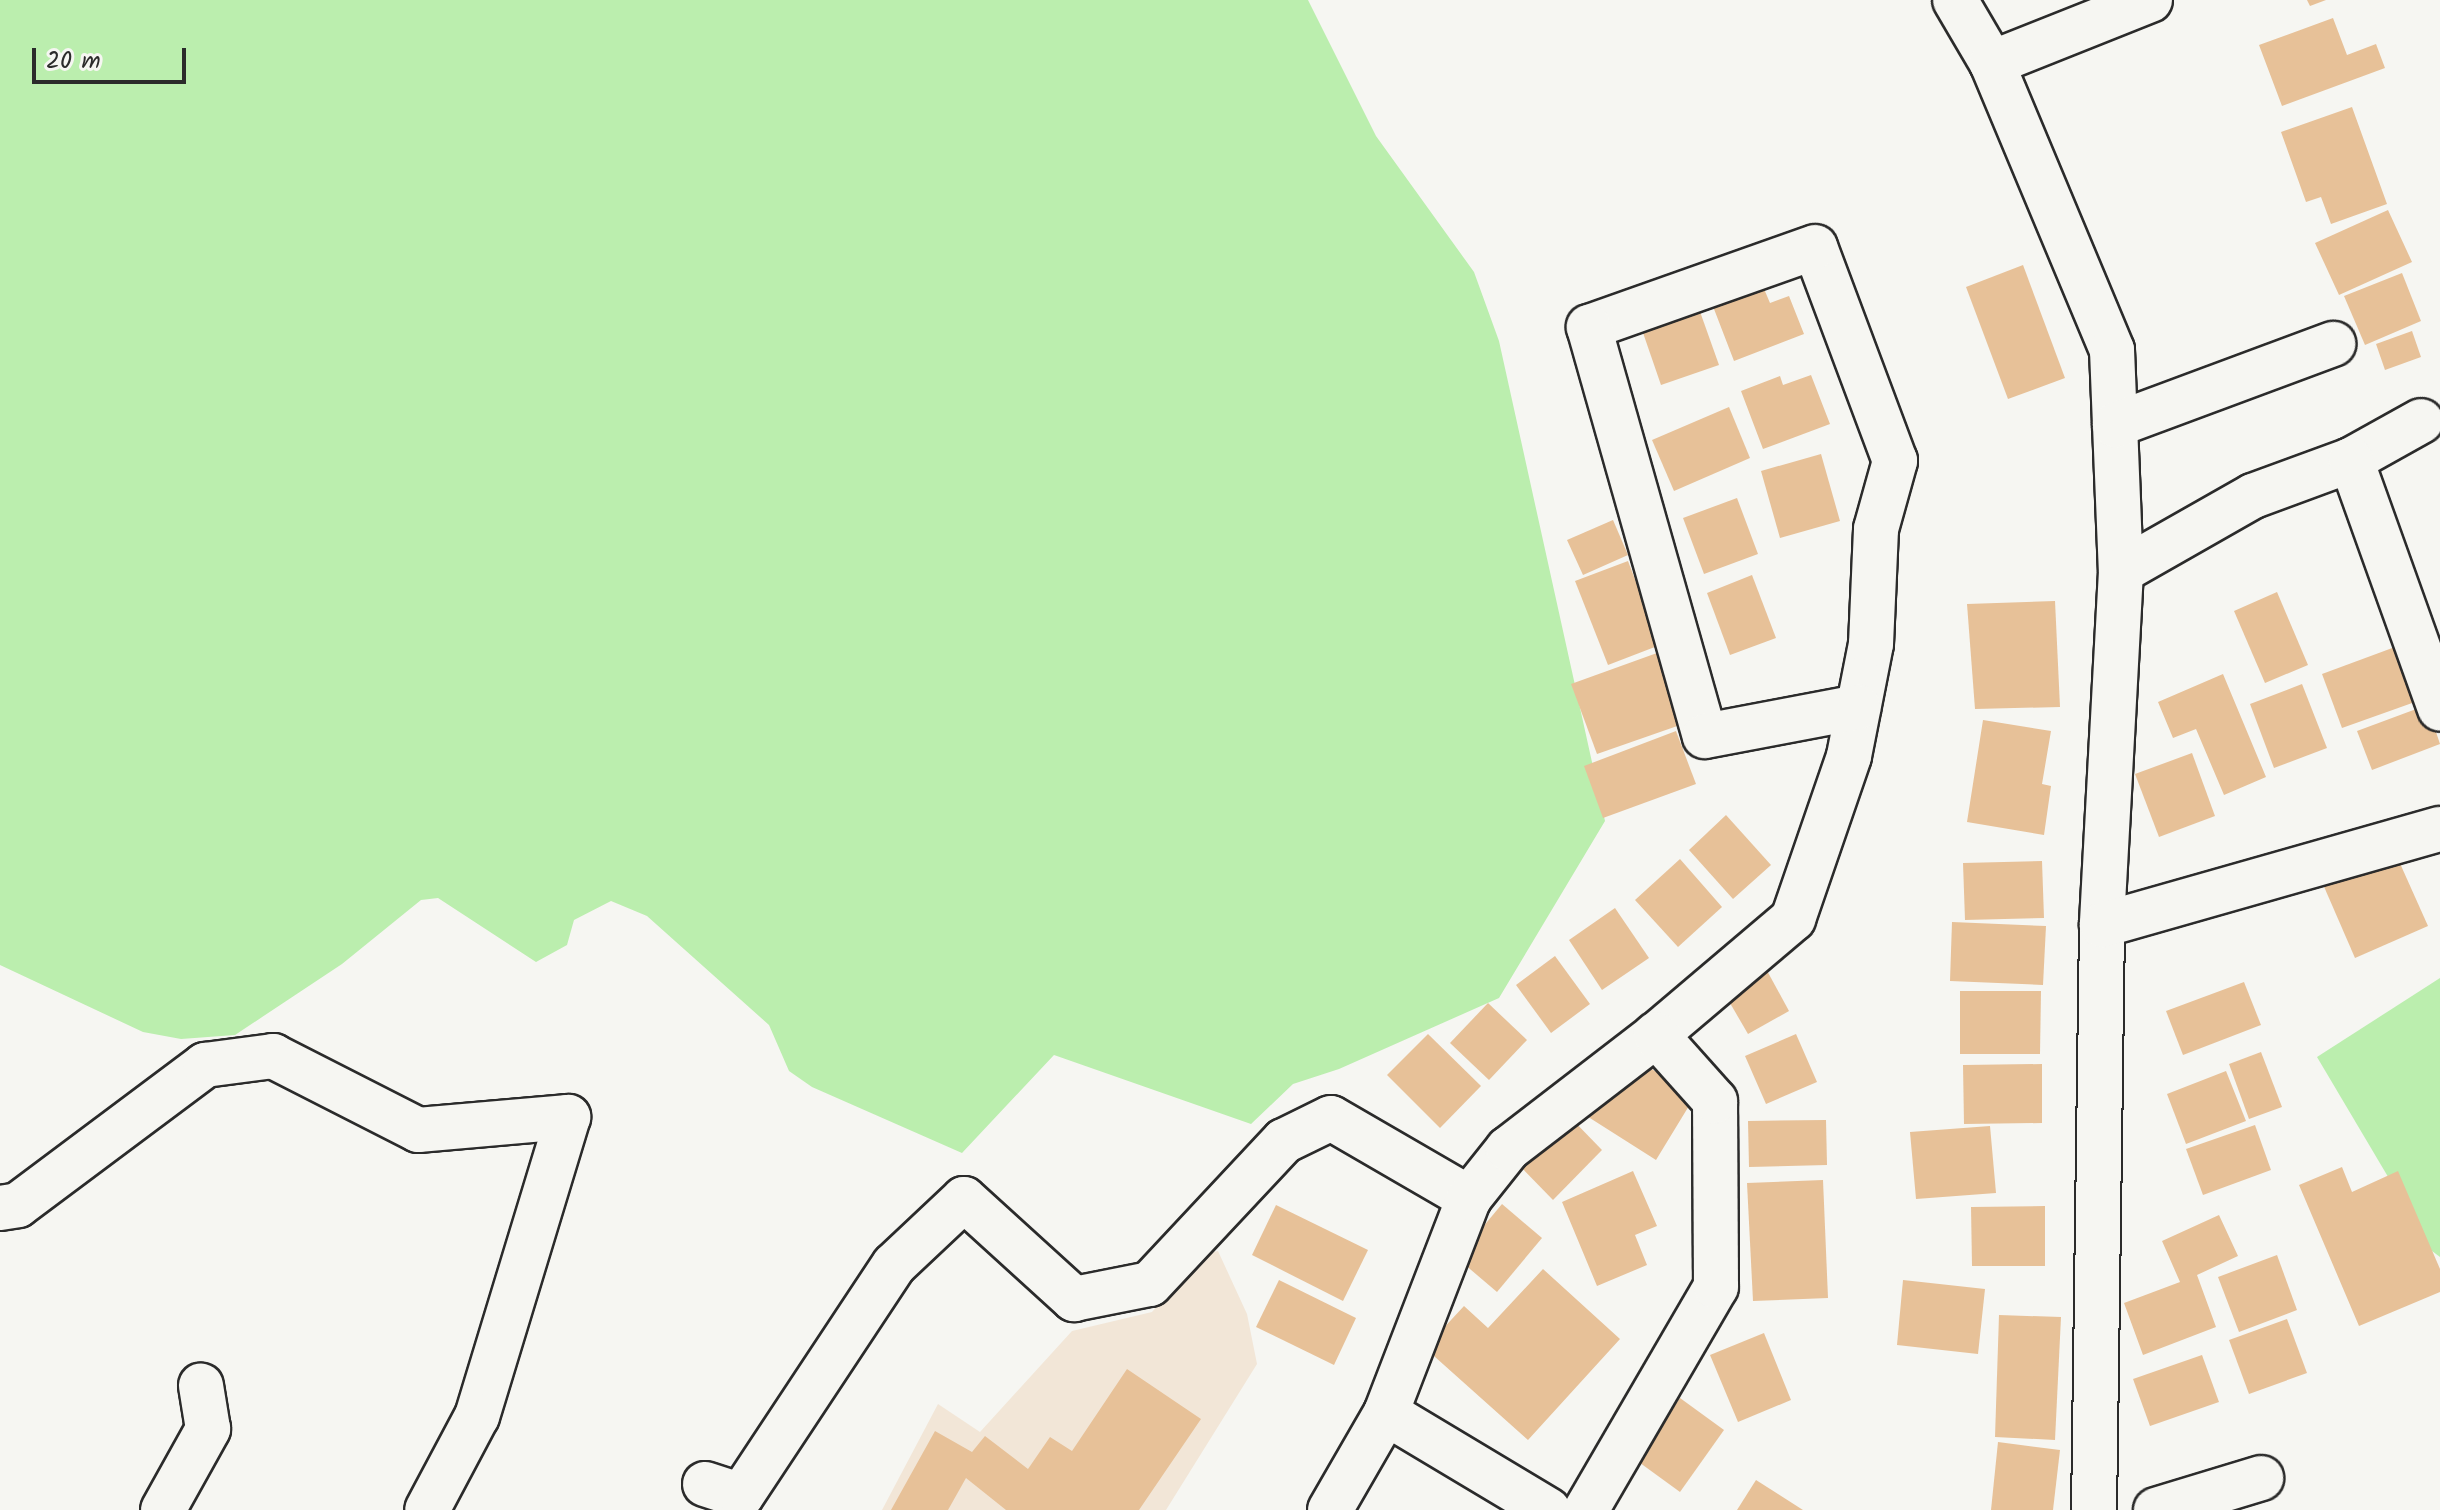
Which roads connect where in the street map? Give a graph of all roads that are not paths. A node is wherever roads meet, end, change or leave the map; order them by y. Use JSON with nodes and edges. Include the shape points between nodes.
{"nodes":[{"id":1,"x":1955,"y":0,"type":"edge"},
{"id":2,"x":2150,"y":0,"type":"edge"},
{"id":3,"x":1992,"y":63,"type":"junction"},
{"id":4,"x":2333,"y":344,"type":"dead end"},
{"id":5,"x":2421,"y":421,"type":"dead end"},
{"id":6,"x":2115,"y":425,"type":"junction"},
{"id":7,"x":2351,"y":460,"type":"junction"},
{"id":8,"x":2121,"y":571,"type":"junction"},
{"id":9,"x":1858,"y":707,"type":"junction"},
{"id":10,"x":2440,"y":709,"type":"edge"},
{"id":11,"x":2440,"y":829,"type":"edge"},
{"id":12,"x":2102,"y":925,"type":"junction"},
{"id":13,"x":1656,"y":1035,"type":"junction"},
{"id":14,"x":1469,"y":1198,"type":"junction"},
{"id":15,"x":0,"y":1208,"type":"edge"},
{"id":16,"x":201,"y":1386,"type":"dead end"},
{"id":17,"x":1386,"y":1413,"type":"junction"},
{"id":18,"x":2261,"y":1478,"type":"dead end"},
{"id":19,"x":705,"y":1484,"type":"dead end"},
{"id":20,"x":163,"y":1510,"type":"edge"},
{"id":21,"x":427,"y":1510,"type":"edge"},
{"id":22,"x":1330,"y":1510,"type":"edge"},
{"id":23,"x":1548,"y":1510,"type":"edge"},
{"id":24,"x":1586,"y":1510,"type":"edge"},
{"id":25,"x":2094,"y":1510,"type":"edge"},
{"id":26,"x":2156,"y":1510,"type":"edge"}],
"edges":[{"from":1,"to":3,"type":"street"},
{"from":2,"to":3,"type":"street"},
{"from":3,"to":6,"type":"street","via":[[2112,350]]},
{"from":4,"to":6,"type":"street"},
{"from":5,"to":7,"type":"street"},
{"from":6,"to":8,"type":"street"},
{"from":7,"to":8,"type":"street","via":[[2253,496]]},
{"from":7,"to":10,"type":"street"},
{"from":8,"to":12,"type":"street"},
{"from":9,"to":9,"type":"street","via":[[1871,644],[1876,529],[1895,461],[1815,247],[1589,327],[1705,736]]},
{"from":9,"to":13,"type":"street","via":[[1849,756],[1793,919]]},
{"from":11,"to":12,"type":"street"},
{"from":12,"to":25,"type":"street"},
{"from":13,"to":14,"type":"street","via":[[1508,1149]]},
{"from":13,"to":24,"type":"street","via":[[1715,1101],[1716,1287]]},
{"from":14,"to":17,"type":"street"},
{"from":14,"to":19,"type":"street","via":[[1331,1118],[1284,1141],[1150,1284],[1074,1299],[964,1199],[894,1265],[741,1496]]},
{"from":15,"to":21,"type":"street","via":[[18,1205],[205,1065],[273,1056],[418,1130],[568,1117],[477,1416]]},
{"from":16,"to":20,"type":"street","via":[[208,1429]]},
{"from":17,"to":22,"type":"street"},
{"from":17,"to":23,"type":"street"},
{"from":18,"to":26,"type":"street"}]}
